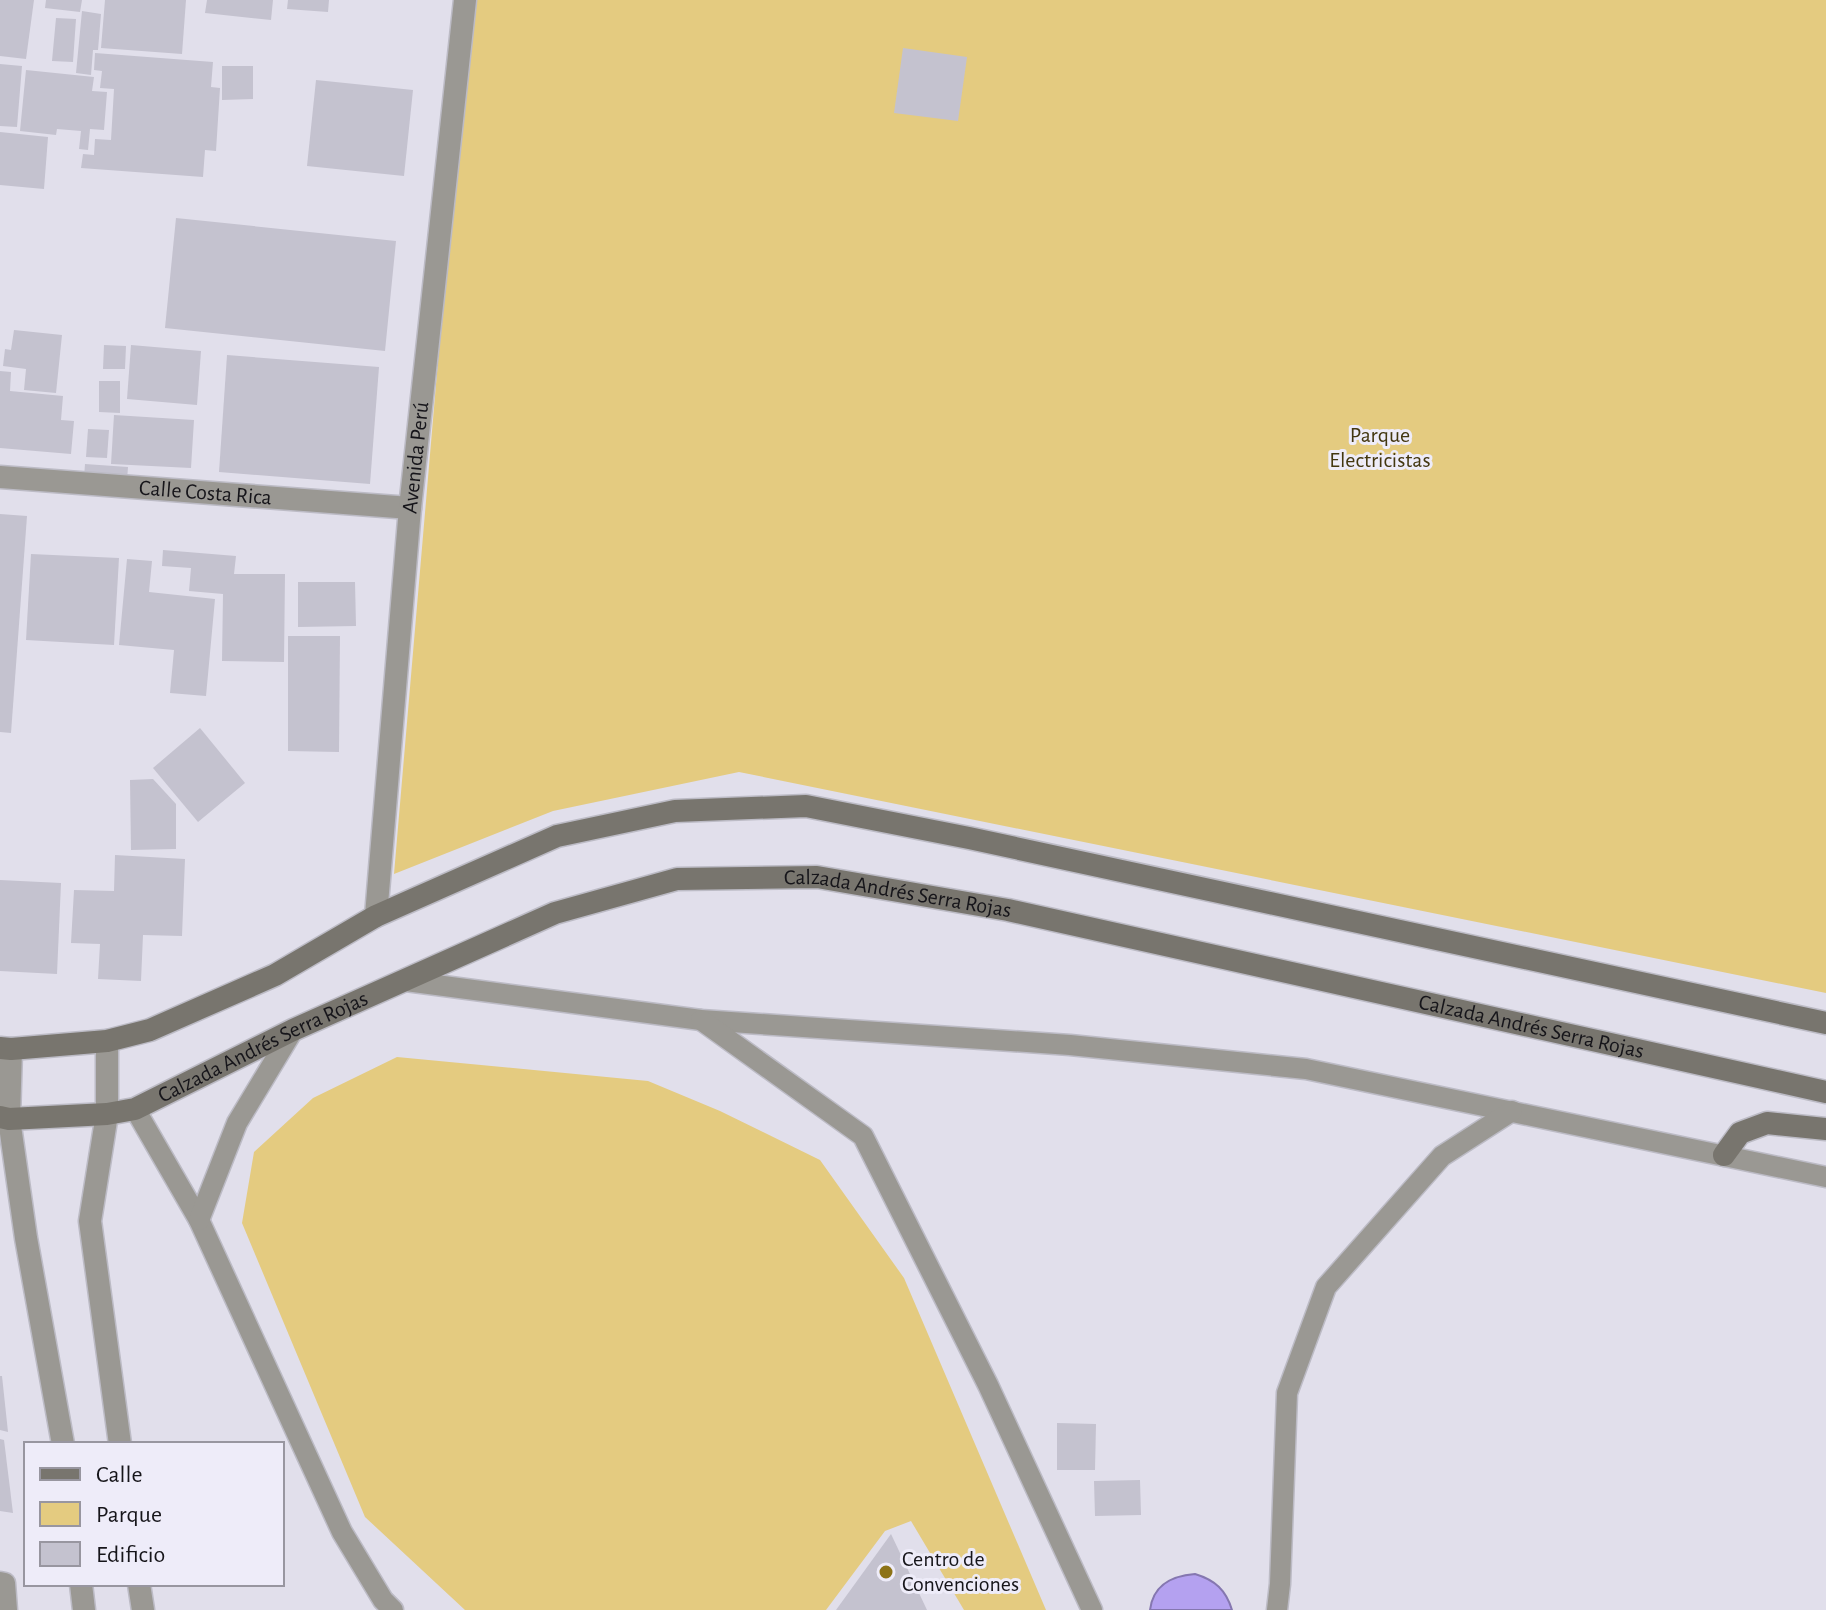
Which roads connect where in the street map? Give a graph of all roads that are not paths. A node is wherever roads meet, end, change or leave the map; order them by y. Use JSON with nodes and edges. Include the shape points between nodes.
{"nodes":[{"id":1,"x":465,"y":0,"type":"edge"},
{"id":2,"x":0,"y":477,"type":"edge"},
{"id":3,"x":410,"y":508,"type":"junction"},
{"id":4,"x":376,"y":916,"type":"junction"},
{"id":5,"x":406,"y":981,"type":"junction"},
{"id":6,"x":701,"y":1020,"type":"junction"},
{"id":7,"x":1826,"y":1023,"type":"edge"},
{"id":8,"x":293,"y":1030,"type":"junction"},
{"id":9,"x":107,"y":1041,"type":"junction"},
{"id":10,"x":5,"y":1048,"type":"edge"},
{"id":11,"x":1826,"y":1092,"type":"edge"},
{"id":12,"x":135,"y":1109,"type":"junction"},
{"id":13,"x":1512,"y":1111,"type":"junction"},
{"id":14,"x":107,"y":1114,"type":"junction"},
{"id":15,"x":3,"y":1123,"type":"edge"},
{"id":16,"x":1826,"y":1129,"type":"edge"},
{"id":17,"x":1724,"y":1155,"type":"junction"},
{"id":18,"x":1826,"y":1177,"type":"edge"},
{"id":19,"x":199,"y":1220,"type":"junction"},
{"id":20,"x":63,"y":1442,"type":"edge"},
{"id":21,"x":120,"y":1442,"type":"edge"},
{"id":22,"x":0,"y":1582,"type":"edge"},
{"id":23,"x":81,"y":1586,"type":"edge"},
{"id":24,"x":139,"y":1586,"type":"edge"},
{"id":25,"x":7,"y":1610,"type":"edge"},
{"id":26,"x":84,"y":1610,"type":"edge"},
{"id":27,"x":143,"y":1610,"type":"edge"},
{"id":28,"x":393,"y":1610,"type":"edge"},
{"id":29,"x":1092,"y":1610,"type":"edge"},
{"id":30,"x":1277,"y":1610,"type":"edge"}],
"edges":[{"from":1,"to":3,"type":"street","name":"Avenida Perú"},
{"from":2,"to":3,"type":"street","name":"Calle Costa Rica"},
{"from":3,"to":4,"type":"street","name":"Avenida Perú"},
{"from":4,"to":7,"type":"main road","via":[[557,836],[675,811],[806,806]]},
{"from":4,"to":9,"type":"main road","via":[[275,975],[150,1030]]},
{"from":5,"to":6,"type":"lane"},
{"from":5,"to":8,"type":"main road","name":"Calzada Andrés Serra Rojas"},
{"from":5,"to":11,"type":"main road","name":"Calzada Andrés Serra Rojas","via":[[555,913],[677,879],[817,877],[1008,910]]},
{"from":6,"to":13,"type":"lane","via":[[1070,1045],[1306,1069]]},
{"from":6,"to":29,"type":"lane","via":[[863,1136],[988,1385]]},
{"from":8,"to":12,"type":"main road","name":"Calzada Andrés Serra Rojas"},
{"from":8,"to":19,"type":"lane","via":[[237,1123]]},
{"from":9,"to":10,"type":"main road"},
{"from":9,"to":14,"type":"street"},
{"from":10,"to":15,"type":"street"},
{"from":12,"to":14,"type":"main road","name":"Calzada Andrés Serra Rojas"},
{"from":12,"to":19,"type":"lane"},
{"from":13,"to":17,"type":"lane"},
{"from":13,"to":30,"type":"lane","via":[[1442,1156],[1326,1287],[1287,1393]]},
{"from":14,"to":15,"type":"main road","name":"Calzada Andrés Serra Rojas"},
{"from":14,"to":21,"type":"street","via":[[90,1221]]},
{"from":15,"to":20,"type":"street"},
{"from":16,"to":17,"type":"main road","via":[[1767,1123],[1740,1133]]},
{"from":17,"to":18,"type":"lane"},
{"from":19,"to":28,"type":"lane","via":[[342,1532]]},
{"from":22,"to":25,"type":"lane","via":[[5,1583]]},
{"from":23,"to":26,"type":"street"},
{"from":24,"to":27,"type":"street"}]}
